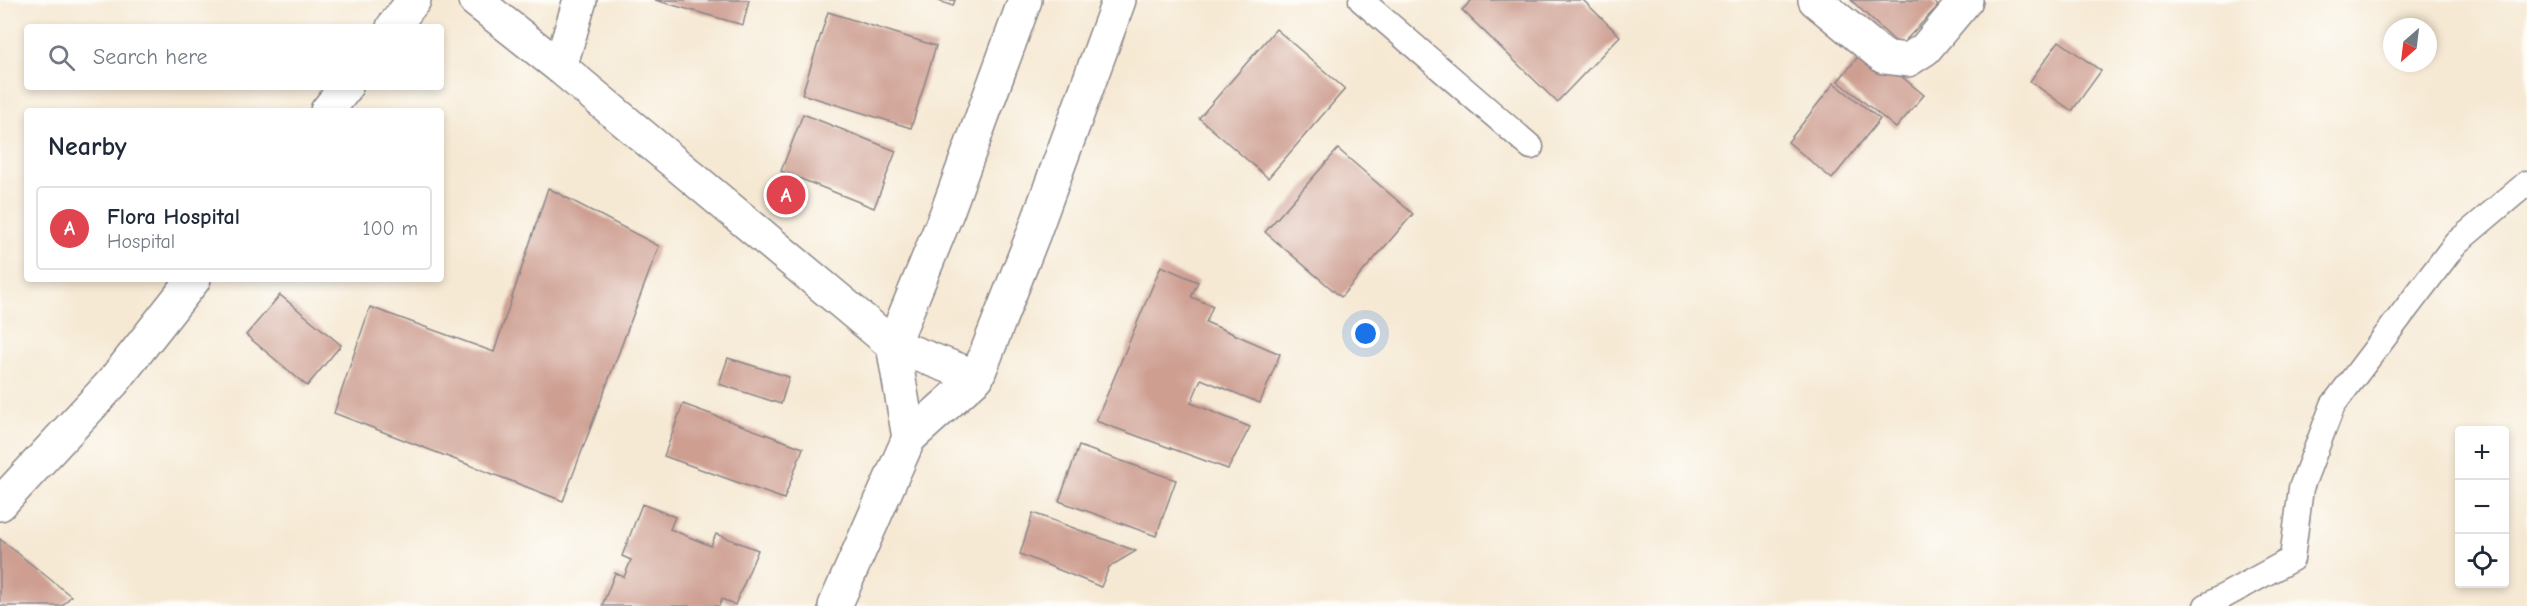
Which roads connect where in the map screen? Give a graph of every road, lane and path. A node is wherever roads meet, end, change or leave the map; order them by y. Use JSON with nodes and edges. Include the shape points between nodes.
{"nodes":[{"id":1,"x":414,"y":0,"type":"edge"},
{"id":2,"x":475,"y":0,"type":"edge"},
{"id":3,"x":580,"y":0,"type":"edge"},
{"id":4,"x":1025,"y":0,"type":"edge"},
{"id":5,"x":1119,"y":0,"type":"edge"},
{"id":6,"x":1361,"y":0,"type":"edge"},
{"id":7,"x":1815,"y":0,"type":"edge"},
{"id":8,"x":1966,"y":0,"type":"edge"},
{"id":9,"x":395,"y":24,"type":"edge"},
{"id":10,"x":561,"y":67,"type":"junction"},
{"id":11,"x":344,"y":90,"type":"edge"},
{"id":12,"x":329,"y":108,"type":"edge"},
{"id":13,"x":1531,"y":147,"type":"dead end"},
{"id":14,"x":2527,"y":183,"type":"edge"},
{"id":15,"x":192,"y":282,"type":"edge"},
{"id":16,"x":893,"y":345,"type":"junction"},
{"id":17,"x":977,"y":376,"type":"junction"},
{"id":18,"x":909,"y":438,"type":"junction"},
{"id":19,"x":0,"y":504,"type":"edge"},
{"id":20,"x":835,"y":606,"type":"edge"},
{"id":21,"x":2206,"y":606,"type":"edge"}],
"edges":[{"from":1,"to":9,"type":"street"},
{"from":2,"to":10,"type":"street"},
{"from":3,"to":10,"type":"street"},
{"from":4,"to":16,"type":"street","via":[[946,215]]},
{"from":5,"to":17,"type":"street"},
{"from":6,"to":13,"type":"lane"},
{"from":7,"to":8,"type":"street","via":[[1884,57],[1908,60],[1925,49]]},
{"from":10,"to":16,"type":"street"},
{"from":11,"to":12,"type":"street"},
{"from":14,"to":21,"type":"lane","via":[[2456,243],[2333,405],[2301,488],[2292,559]]},
{"from":15,"to":19,"type":"street","via":[[113,382]]},
{"from":16,"to":17,"type":"street"},
{"from":16,"to":18,"type":"street"},
{"from":17,"to":18,"type":"street"},
{"from":18,"to":20,"type":"street"}]}
